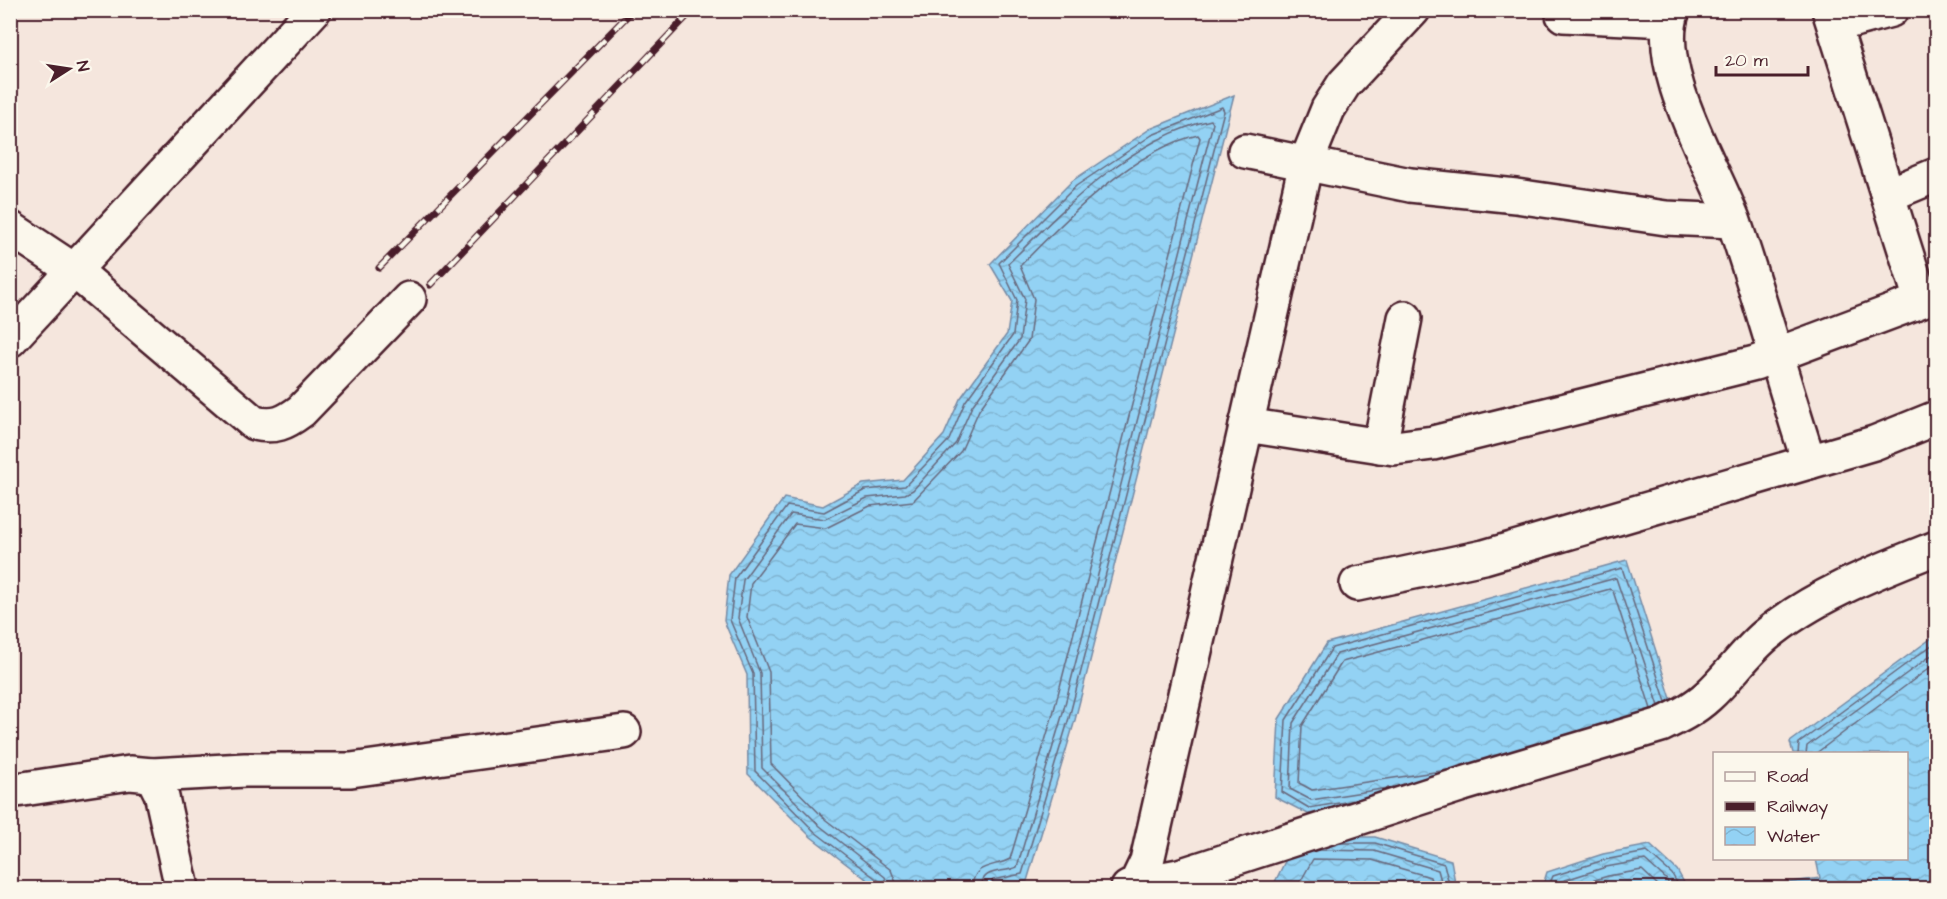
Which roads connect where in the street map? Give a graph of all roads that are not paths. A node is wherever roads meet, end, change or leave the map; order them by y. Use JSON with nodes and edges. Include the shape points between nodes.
{"nodes":[{"id":1,"x":314,"y":10,"type":"edge"},
{"id":2,"x":1413,"y":10,"type":"edge"},
{"id":3,"x":1891,"y":10,"type":"edge"},
{"id":4,"x":1563,"y":15,"type":"dead end"},
{"id":5,"x":1671,"y":15,"type":"edge"},
{"id":6,"x":1832,"y":18,"type":"edge"},
{"id":7,"x":1245,"y":152,"type":"dead end"},
{"id":8,"x":1306,"y":164,"type":"junction"},
{"id":9,"x":1936,"y":175,"type":"edge"},
{"id":10,"x":1888,"y":195,"type":"junction"},
{"id":11,"x":1733,"y":220,"type":"junction"},
{"id":12,"x":10,"y":228,"type":"edge"},
{"id":13,"x":75,"y":271,"type":"junction"},
{"id":14,"x":1929,"y":298,"type":"edge"},
{"id":15,"x":409,"y":299,"type":"dead end"},
{"id":16,"x":1405,"y":318,"type":"dead end"},
{"id":17,"x":10,"y":340,"type":"edge"},
{"id":18,"x":1775,"y":356,"type":"junction"},
{"id":19,"x":1936,"y":418,"type":"edge"},
{"id":20,"x":1246,"y":425,"type":"junction"},
{"id":21,"x":1380,"y":446,"type":"junction"},
{"id":22,"x":1809,"y":462,"type":"junction"},
{"id":23,"x":1936,"y":548,"type":"edge"},
{"id":24,"x":1357,"y":584,"type":"dead end"},
{"id":25,"x":624,"y":732,"type":"dead end"},
{"id":26,"x":152,"y":775,"type":"junction"},
{"id":27,"x":10,"y":791,"type":"edge"},
{"id":28,"x":1132,"y":886,"type":"edge"},
{"id":29,"x":182,"y":888,"type":"edge"}],
"edges":[{"from":1,"to":13,"type":"street"},
{"from":2,"to":8,"type":"street","via":[[1344,84],[1328,109]]},
{"from":3,"to":6,"type":"street"},
{"from":4,"to":5,"type":"street"},
{"from":5,"to":11,"type":"street","via":[[1671,53],[1684,109]]},
{"from":6,"to":10,"type":"street"},
{"from":7,"to":8,"type":"street"},
{"from":8,"to":11,"type":"street","via":[[1410,184],[1666,218]]},
{"from":8,"to":20,"type":"street"},
{"from":9,"to":10,"type":"street"},
{"from":10,"to":14,"type":"street"},
{"from":11,"to":18,"type":"street"},
{"from":12,"to":13,"type":"street"},
{"from":13,"to":15,"type":"street","via":[[254,423],[268,427],[285,423],[301,411]]},
{"from":13,"to":17,"type":"street"},
{"from":14,"to":18,"type":"street"},
{"from":16,"to":21,"type":"street"},
{"from":18,"to":21,"type":"street","via":[[1433,443]]},
{"from":18,"to":22,"type":"street"},
{"from":19,"to":22,"type":"street","via":[[1874,443]]},
{"from":20,"to":21,"type":"street"},
{"from":20,"to":28,"type":"street","via":[[1148,861]]},
{"from":22,"to":24,"type":"street","via":[[1484,557]]},
{"from":23,"to":28,"type":"street","via":[[1797,612],[1763,637],[1709,696],[1661,725],[1452,787],[1179,876]]},
{"from":25,"to":26,"type":"street","via":[[351,770]]},
{"from":26,"to":27,"type":"street","via":[[130,773]]},
{"from":26,"to":29,"type":"street","via":[[161,793]]}]}
